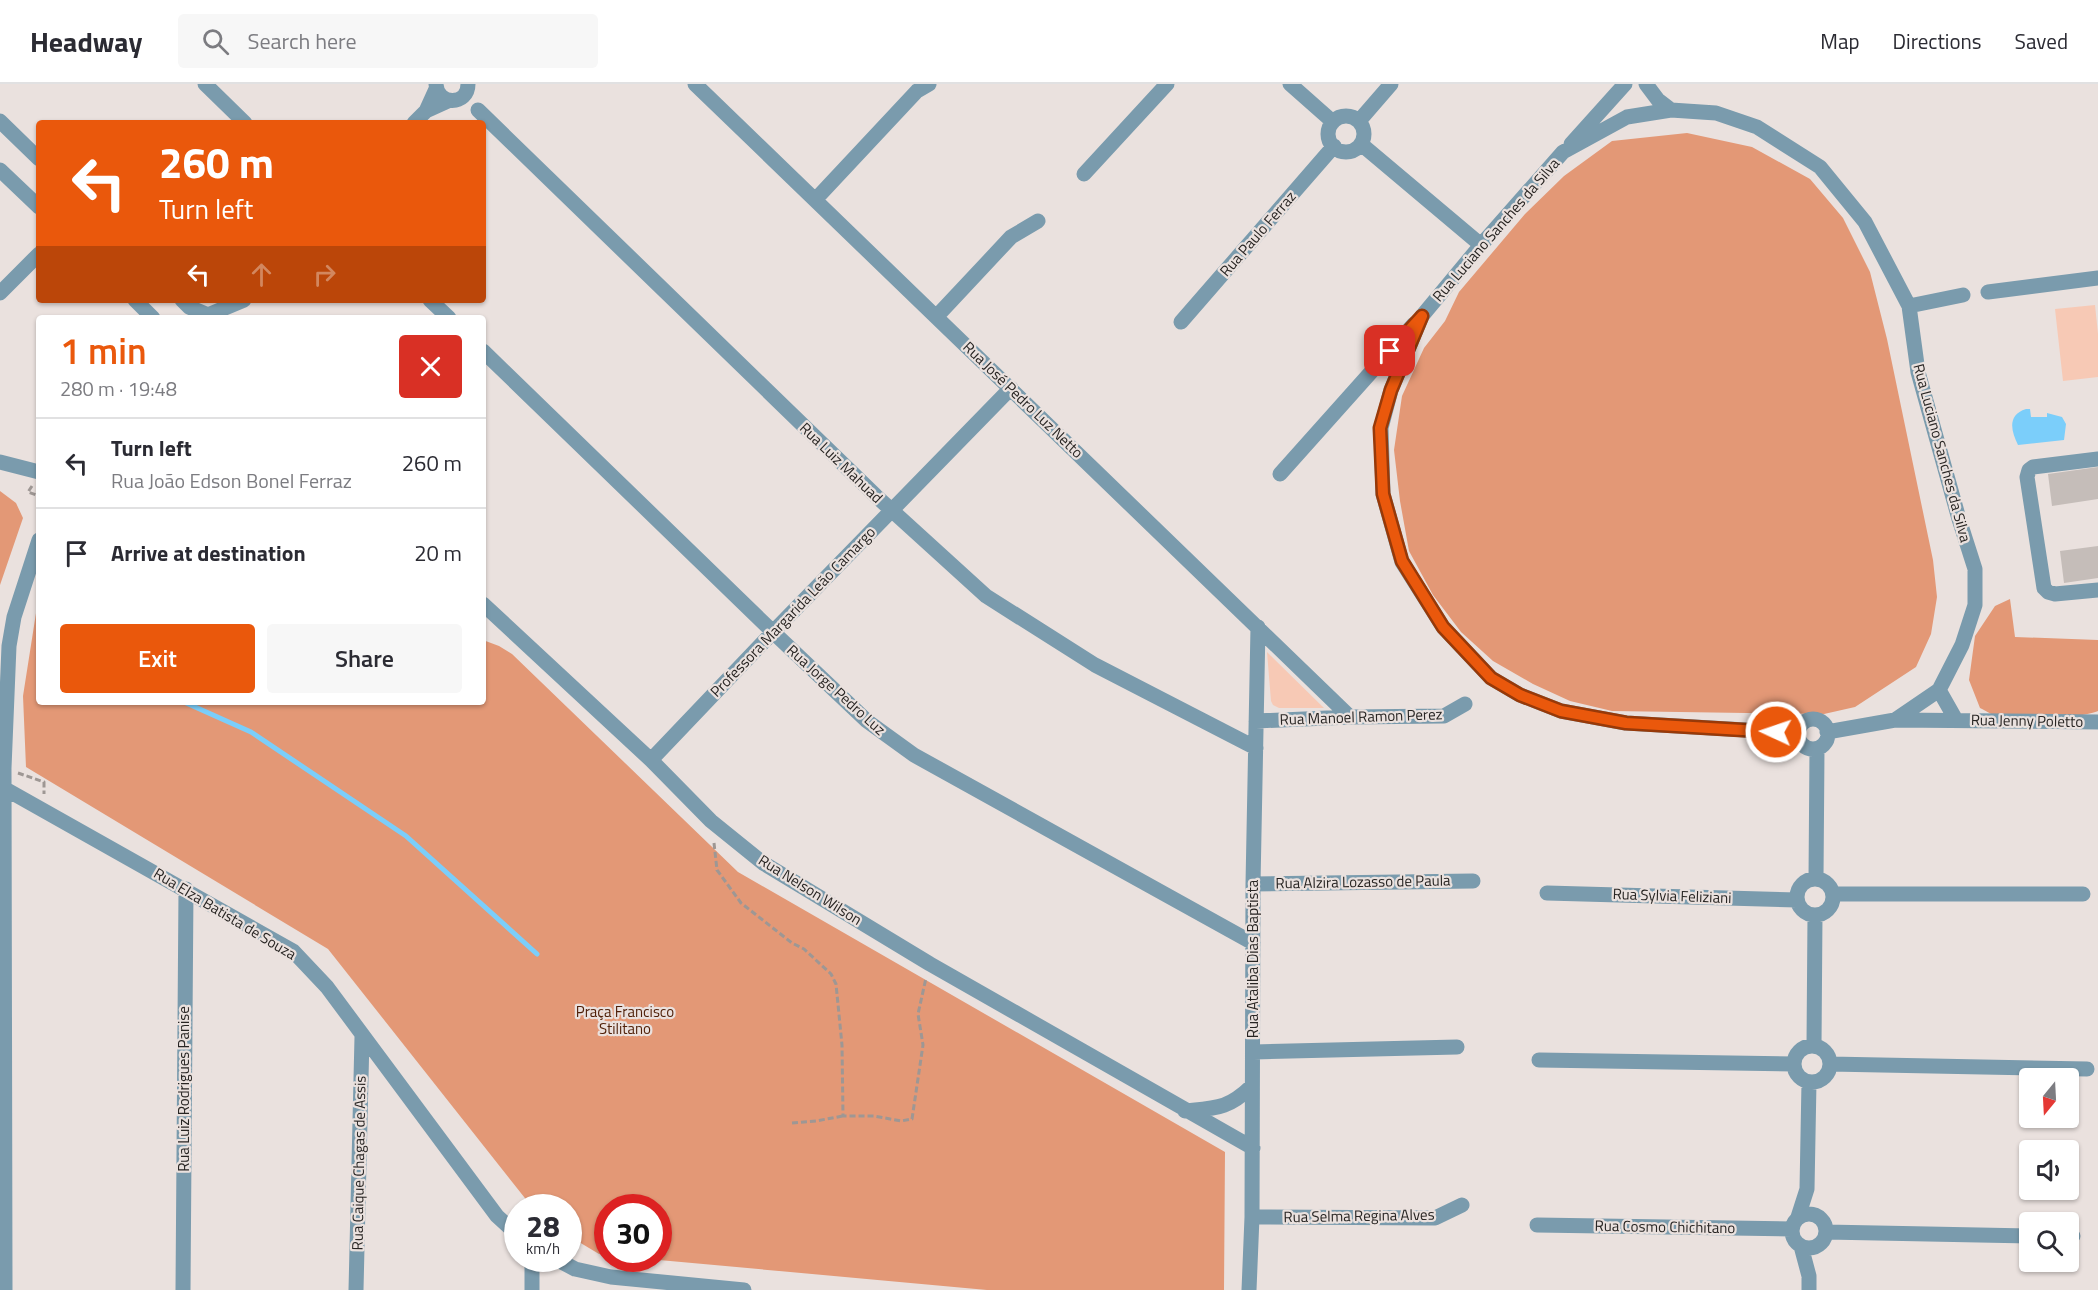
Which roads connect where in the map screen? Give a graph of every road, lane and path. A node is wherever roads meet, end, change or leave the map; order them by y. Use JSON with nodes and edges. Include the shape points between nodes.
{"nodes":[{"id":1,"x":205,"y":84,"type":"edge"},
{"id":2,"x":929,"y":84,"type":"edge"},
{"id":3,"x":1167,"y":84,"type":"edge"},
{"id":4,"x":1290,"y":84,"type":"edge"},
{"id":5,"x":1391,"y":84,"type":"edge"},
{"id":6,"x":1625,"y":84,"type":"edge"},
{"id":7,"x":1646,"y":84,"type":"edge"},
{"id":8,"x":697,"y":85,"type":"edge"},
{"id":9,"x":436,"y":86,"type":"edge"},
{"id":10,"x":468,"y":87,"type":"edge"},
{"id":11,"x":452,"y":101,"type":"junction"},
{"id":12,"x":478,"y":110,"type":"junction"},
{"id":13,"x":1671,"y":110,"type":"junction"},
{"id":14,"x":426,"y":111,"type":"junction"},
{"id":15,"x":242,"y":120,"type":"edge"},
{"id":16,"x":417,"y":120,"type":"edge"},
{"id":17,"x":0,"y":121,"type":"edge"},
{"id":18,"x":1333,"y":122,"type":"junction"},
{"id":19,"x":1359,"y":122,"type":"junction"},
{"id":20,"x":1361,"y":144,"type":"junction"},
{"id":21,"x":1334,"y":146,"type":"junction"},
{"id":22,"x":1563,"y":153,"type":"junction"},
{"id":23,"x":36,"y":156,"type":"edge"},
{"id":24,"x":0,"y":170,"type":"edge"},
{"id":25,"x":1084,"y":174,"type":"dead end"},
{"id":26,"x":815,"y":200,"type":"junction"},
{"id":27,"x":36,"y":204,"type":"edge"},
{"id":28,"x":1038,"y":221,"type":"dead end"},
{"id":29,"x":1481,"y":245,"type":"junction"},
{"id":30,"x":36,"y":257,"type":"edge"},
{"id":31,"x":2098,"y":278,"type":"edge"},
{"id":32,"x":1988,"y":292,"type":"dead end"},
{"id":33,"x":0,"y":293,"type":"edge"},
{"id":34,"x":1963,"y":295,"type":"dead end"},
{"id":35,"x":138,"y":303,"type":"edge"},
{"id":36,"x":185,"y":303,"type":"edge"},
{"id":37,"x":238,"y":303,"type":"edge"},
{"id":38,"x":433,"y":303,"type":"edge"},
{"id":39,"x":1909,"y":306,"type":"junction"},
{"id":40,"x":150,"y":315,"type":"edge"},
{"id":41,"x":204,"y":315,"type":"edge"},
{"id":42,"x":212,"y":315,"type":"edge"},
{"id":43,"x":446,"y":315,"type":"edge"},
{"id":44,"x":937,"y":316,"type":"junction"},
{"id":45,"x":1422,"y":316,"type":"junction"},
{"id":46,"x":1181,"y":322,"type":"dead end"},
{"id":47,"x":486,"y":354,"type":"edge"},
{"id":48,"x":1011,"y":388,"type":"junction"},
{"id":49,"x":2098,"y":459,"type":"edge"},
{"id":50,"x":0,"y":462,"type":"edge"},
{"id":51,"x":36,"y":471,"type":"edge"},
{"id":52,"x":1281,"y":474,"type":"dead end"},
{"id":53,"x":891,"y":511,"type":"junction"},
{"id":54,"x":36,"y":549,"type":"edge"},
{"id":55,"x":2098,"y":590,"type":"edge"},
{"id":56,"x":486,"y":607,"type":"edge"},
{"id":57,"x":486,"y":624,"type":"edge"},
{"id":58,"x":507,"y":627,"type":"junction"},
{"id":59,"x":1258,"y":627,"type":"junction"},
{"id":60,"x":773,"y":632,"type":"junction"},
{"id":61,"x":1939,"y":690,"type":"junction"},
{"id":62,"x":1465,"y":704,"type":"dead end"},
{"id":63,"x":1350,"y":717,"type":"junction"},
{"id":64,"x":1895,"y":720,"type":"junction"},
{"id":65,"x":1956,"y":720,"type":"junction"},
{"id":66,"x":1256,"y":722,"type":"junction"},
{"id":67,"x":2098,"y":722,"type":"edge"},
{"id":68,"x":1827,"y":732,"type":"junction"},
{"id":69,"x":1798,"y":733,"type":"junction"},
{"id":70,"x":1256,"y":747,"type":"junction"},
{"id":71,"x":1817,"y":749,"type":"junction"},
{"id":72,"x":651,"y":760,"type":"junction"},
{"id":73,"x":2,"y":786,"type":"edge"},
{"id":74,"x":711,"y":820,"type":"junction"},
{"id":75,"x":1816,"y":879,"type":"junction"},
{"id":76,"x":1473,"y":881,"type":"dead end"},
{"id":77,"x":1253,"y":884,"type":"junction"},
{"id":78,"x":186,"y":889,"type":"junction"},
{"id":79,"x":1547,"y":893,"type":"dead end"},
{"id":80,"x":1833,"y":894,"type":"junction"},
{"id":81,"x":2083,"y":894,"type":"dead end"},
{"id":82,"x":1797,"y":900,"type":"junction"},
{"id":83,"x":1815,"y":915,"type":"junction"},
{"id":84,"x":1253,"y":943,"type":"junction"},
{"id":85,"x":930,"y":964,"type":"junction"},
{"id":86,"x":362,"y":1037,"type":"junction"},
{"id":87,"x":1814,"y":1046,"type":"junction"},
{"id":88,"x":1457,"y":1047,"type":"dead end"},
{"id":89,"x":1254,"y":1052,"type":"junction"},
{"id":90,"x":1539,"y":1060,"type":"dead end"},
{"id":91,"x":1793,"y":1064,"type":"junction"},
{"id":92,"x":1830,"y":1064,"type":"junction"},
{"id":93,"x":2087,"y":1069,"type":"dead end"},
{"id":94,"x":1809,"y":1082,"type":"junction"},
{"id":95,"x":1252,"y":1086,"type":"junction"},
{"id":96,"x":1185,"y":1111,"type":"junction"},
{"id":97,"x":843,"y":1116,"type":"junction"},
{"id":98,"x":792,"y":1123,"type":"dead end"},
{"id":99,"x":1253,"y":1148,"type":"junction"},
{"id":100,"x":1807,"y":1189,"type":"junction"},
{"id":101,"x":1462,"y":1205,"type":"dead end"},
{"id":102,"x":1252,"y":1216,"type":"junction"},
{"id":103,"x":1817,"y":1216,"type":"junction"},
{"id":104,"x":504,"y":1222,"type":"edge"},
{"id":105,"x":1795,"y":1223,"type":"junction"},
{"id":106,"x":1537,"y":1225,"type":"dead end"},
{"id":107,"x":2019,"y":1236,"type":"edge"},
{"id":108,"x":1823,"y":1238,"type":"junction"},
{"id":109,"x":1801,"y":1246,"type":"junction"},
{"id":110,"x":582,"y":1271,"type":"edge"},
{"id":111,"x":532,"y":1272,"type":"edge"},
{"id":112,"x":1809,"y":1283,"type":"edge"},
{"id":113,"x":698,"y":1288,"type":"edge"},
{"id":114,"x":5,"y":1290,"type":"edge"},
{"id":115,"x":183,"y":1290,"type":"edge"},
{"id":116,"x":356,"y":1290,"type":"edge"},
{"id":117,"x":531,"y":1290,"type":"edge"},
{"id":118,"x":744,"y":1290,"type":"edge"},
{"id":119,"x":1249,"y":1290,"type":"edge"}],
"edges":[{"from":1,"to":15,"type":"street"},
{"from":2,"to":26,"type":"street"},
{"from":3,"to":25,"type":"street"},
{"from":4,"to":18,"type":"street"},
{"from":5,"to":19,"type":"street"},
{"from":6,"to":22,"type":"street"},
{"from":7,"to":13,"type":"street"},
{"from":8,"to":26,"type":"street","name":"Rua José Pedro Luz Netto"},
{"from":9,"to":11,"type":"street","via":[[440,96]]},
{"from":9,"to":14,"type":"street"},
{"from":10,"to":11,"type":"street","via":[[464,97]]},
{"from":10,"to":12,"type":"street","name":"Rua Luiz Mahuad"},
{"from":11,"to":12,"type":"street","name":"Rua Luiz Mahuad"},
{"from":11,"to":14,"type":"street"},
{"from":12,"to":53,"type":"street","name":"Rua Luiz Mahuad"},
{"from":13,"to":22,"type":"street","name":"Rua Luciano Sanches da Silva","via":[[1627,117]]},
{"from":13,"to":39,"type":"street","name":"Rua Luciano Sanches da Silva","via":[[1716,113],[1757,128],[1820,167],[1865,222]]},
{"from":14,"to":16,"type":"street"},
{"from":17,"to":23,"type":"street"},
{"from":18,"to":19,"type":"street","via":[[1349,116]]},
{"from":18,"to":21,"type":"street","via":[[1329,137]]},
{"from":19,"to":20,"type":"street","via":[[1364,135]]},
{"from":20,"to":21,"type":"street","via":[[1351,151]]},
{"from":20,"to":29,"type":"street"},
{"from":21,"to":46,"type":"street","name":"Rua Paulo Ferraz"},
{"from":22,"to":29,"type":"street","name":"Rua Luciano Sanches da Silva"},
{"from":24,"to":27,"type":"street"},
{"from":26,"to":44,"type":"street","name":"Rua José Pedro Luz Netto"},
{"from":28,"to":44,"type":"street","via":[[1011,237]]},
{"from":29,"to":45,"type":"street","name":"Rua Luciano Sanches da Silva"},
{"from":30,"to":33,"type":"street"},
{"from":31,"to":32,"type":"street"},
{"from":34,"to":39,"type":"street"},
{"from":35,"to":40,"type":"street"},
{"from":36,"to":41,"type":"street"},
{"from":37,"to":42,"type":"street"},
{"from":38,"to":43,"type":"street"},
{"from":39,"to":61,"type":"street","name":"Rua Luciano Sanches da Silva","via":[[1918,372],[1976,568],[1975,605],[1962,645]]},
{"from":44,"to":48,"type":"street","name":"Rua José Pedro Luz Netto"},
{"from":45,"to":52,"type":"street"},
{"from":45,"to":69,"type":"street","name":"Rua Luciano Sanches da Silva","via":[[1391,390],[1380,428],[1383,494],[1402,561],[1443,627],[1491,678],[1520,695],[1561,711],[1626,723]]},
{"from":47,"to":60,"type":"street","name":"Rua Jorge Pedro Luz"},
{"from":48,"to":53,"type":"street","name":"Professora Margarida Leão Camargo"},
{"from":48,"to":59,"type":"street","name":"Rua José Pedro Luz Netto"},
{"from":49,"to":55,"type":"street","via":[[2033,467],[2027,477],[2044,588],[2055,594]]},
{"from":50,"to":51,"type":"street"},
{"from":53,"to":60,"type":"street","name":"Professora Margarida Leão Camargo"},
{"from":53,"to":70,"type":"street","name":"Rua Luiz Mahuad","via":[[986,596],[1095,665]]},
{"from":54,"to":73,"type":"street","via":[[9,646]]},
{"from":56,"to":58,"type":"street","name":"Rua Nelson Wilson"},
{"from":57,"to":58,"type":"street"},
{"from":58,"to":72,"type":"street","name":"Rua Nelson Wilson"},
{"from":59,"to":63,"type":"street","name":"Rua José Pedro Luz Netto"},
{"from":59,"to":66,"type":"street","name":"Rua Ataliba Dias Baptista"},
{"from":60,"to":72,"type":"street","name":"Professora Margarida Leão Camargo"},
{"from":60,"to":84,"type":"street","name":"Rua Jorge Pedro Luz","via":[[867,721],[914,755]]},
{"from":61,"to":64,"type":"street","name":"Rua Luciano Sanches da Silva"},
{"from":61,"to":65,"type":"street","name":"Rua Jenny Poletto"},
{"from":62,"to":63,"type":"street","name":"Rua Manoel Ramon Perez","via":[[1444,716]]},
{"from":63,"to":66,"type":"street","name":"Rua Manoel Ramon Perez"},
{"from":64,"to":65,"type":"street","name":"Rua Jenny Poletto"},
{"from":64,"to":68,"type":"street","name":"Rua Luciano Sanches da Silva"},
{"from":65,"to":67,"type":"street","name":"Rua Jenny Poletto"},
{"from":66,"to":70,"type":"street","name":"Rua Ataliba Dias Baptista"},
{"from":68,"to":69,"type":"street","via":[[1814,719],[1803,723]]},
{"from":68,"to":71,"type":"street","via":[[1826,742]]},
{"from":69,"to":71,"type":"street","via":[[1805,748]]},
{"from":70,"to":77,"type":"street","name":"Rua Ataliba Dias Baptista"},
{"from":71,"to":75,"type":"street"},
{"from":72,"to":74,"type":"street","name":"Rua Nelson Wilson"},
{"from":73,"to":78,"type":"street","name":"Rua Elza Batista de Souza"},
{"from":73,"to":114,"type":"street"},
{"from":74,"to":85,"type":"street","name":"Rua Nelson Wilson","via":[[763,863]]},
{"from":74,"to":97,"type":"path","via":[[717,870],[741,903],[804,949],[831,974],[836,984]]},
{"from":75,"to":80,"type":"street","via":[[1826,882]]},
{"from":75,"to":82,"type":"street","via":[[1800,886]]},
{"from":76,"to":77,"type":"street","name":"Rua Alzira Lozasso de Paula"},
{"from":77,"to":84,"type":"street","name":"Rua Ataliba Dias Baptista"},
{"from":78,"to":86,"type":"street","name":"Rua Elza Batista de Souza","via":[[293,951],[327,987]]},
{"from":78,"to":115,"type":"street","name":"Rua Luiz Rodrigues Panise"},
{"from":79,"to":82,"type":"street","name":"Rua Sylvia Feliziani"},
{"from":80,"to":81,"type":"street"},
{"from":80,"to":83,"type":"street","via":[[1830,908]]},
{"from":82,"to":83,"type":"street","via":[[1804,912]]},
{"from":83,"to":87,"type":"street"},
{"from":84,"to":89,"type":"street","name":"Rua Ataliba Dias Baptista"},
{"from":85,"to":96,"type":"street","name":"Rua Nelson Wilson"},
{"from":85,"to":97,"type":"path","via":[[918,1014],[923,1045],[912,1119]]},
{"from":86,"to":104,"type":"street","name":"Rua Elza Batista de Souza"},
{"from":86,"to":116,"type":"street","name":"Rua Caique Chagas de Assis"},
{"from":87,"to":91,"type":"street","via":[[1801,1049]]},
{"from":87,"to":92,"type":"street","via":[[1826,1052]]},
{"from":88,"to":89,"type":"street"},
{"from":89,"to":95,"type":"street","name":"Rua Ataliba Dias Baptista"},
{"from":90,"to":91,"type":"street"},
{"from":91,"to":94,"type":"street","via":[[1797,1076]]},
{"from":92,"to":93,"type":"street"},
{"from":92,"to":94,"type":"street","via":[[1823,1079]]},
{"from":94,"to":100,"type":"street"},
{"from":95,"to":96,"type":"street","via":[[1236,1101],[1217,1108]]},
{"from":95,"to":99,"type":"street","name":"Rua Ataliba Dias Baptista"},
{"from":96,"to":99,"type":"street","name":"Rua Nelson Wilson"},
{"from":97,"to":98,"type":"path"},
{"from":99,"to":102,"type":"street","name":"Rua Ataliba Dias Baptista"},
{"from":100,"to":103,"type":"street"},
{"from":100,"to":105,"type":"street"},
{"from":101,"to":102,"type":"street","name":"Rua Selma Regina Alves","via":[[1436,1218]]},
{"from":102,"to":119,"type":"street","name":"Rua Ataliba Dias Baptista"},
{"from":103,"to":105,"type":"street","via":[[1804,1214]]},
{"from":103,"to":108,"type":"street","via":[[1822,1220]]},
{"from":105,"to":106,"type":"street","name":"Rua Cosmo Chichitano"},
{"from":105,"to":109,"type":"street","via":[[1793,1235]]},
{"from":107,"to":108,"type":"street"},
{"from":108,"to":109,"type":"street","via":[[1808,1247]]},
{"from":108,"to":112,"type":"street"},
{"from":109,"to":112,"type":"street"},
{"from":110,"to":113,"type":"street"},
{"from":111,"to":117,"type":"street"},
{"from":113,"to":118,"type":"street"}]}
